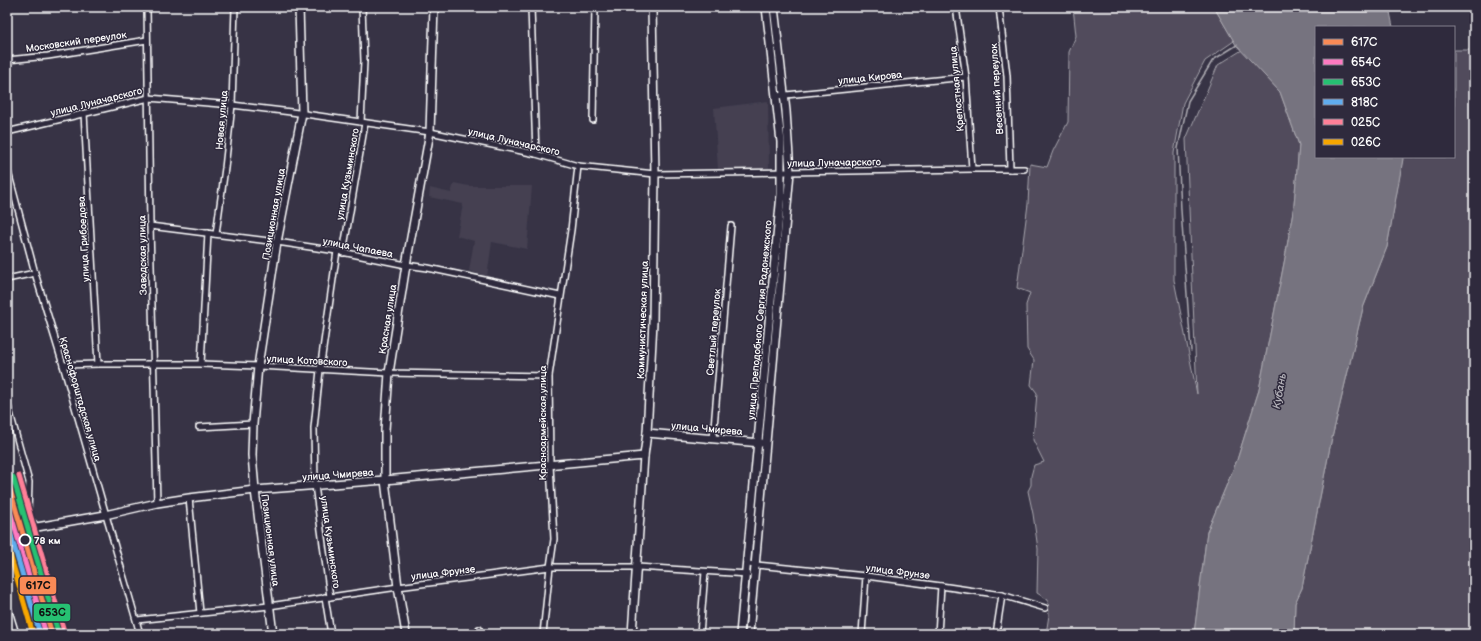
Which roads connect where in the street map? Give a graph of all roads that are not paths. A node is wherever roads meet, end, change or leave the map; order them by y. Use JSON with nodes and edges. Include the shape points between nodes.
{"nodes":[{"id":1,"x":147,"y":7,"type":"edge"},
{"id":2,"x":235,"y":7,"type":"edge"},
{"id":3,"x":299,"y":7,"type":"edge"},
{"id":4,"x":362,"y":7,"type":"edge"},
{"id":5,"x":434,"y":7,"type":"edge"},
{"id":6,"x":531,"y":7,"type":"edge"},
{"id":7,"x":595,"y":7,"type":"edge"},
{"id":8,"x":652,"y":7,"type":"edge"},
{"id":9,"x":766,"y":7,"type":"edge"},
{"id":10,"x":774,"y":7,"type":"edge"},
{"id":11,"x":956,"y":7,"type":"edge"},
{"id":12,"x":999,"y":7,"type":"edge"},
{"id":13,"x":147,"y":40,"type":"junction"},
{"id":14,"x":7,"y":60,"type":"edge"},
{"id":15,"x":966,"y":77,"type":"junction"},
{"id":16,"x":780,"y":95,"type":"junction"},
{"id":17,"x":149,"y":98,"type":"junction"},
{"id":18,"x":232,"y":104,"type":"junction"},
{"id":19,"x":84,"y":113,"type":"junction"},
{"id":20,"x":302,"y":113,"type":"junction"},
{"id":21,"x":593,"y":120,"type":"dead end"},
{"id":22,"x":363,"y":122,"type":"junction"},
{"id":23,"x":7,"y":132,"type":"edge"},
{"id":24,"x":430,"y":132,"type":"junction"},
{"id":25,"x":536,"y":154,"type":"junction"},
{"id":26,"x":578,"y":166,"type":"junction"},
{"id":27,"x":7,"y":168,"type":"edge"},
{"id":28,"x":972,"y":169,"type":"junction"},
{"id":29,"x":1010,"y":169,"type":"junction"},
{"id":30,"x":1024,"y":170,"type":"dead end"},
{"id":31,"x":782,"y":172,"type":"junction"},
{"id":32,"x":790,"y":172,"type":"junction"},
{"id":33,"x":655,"y":174,"type":"junction"},
{"id":34,"x":150,"y":226,"type":"junction"},
{"id":35,"x":731,"y":226,"type":"dead end"},
{"id":36,"x":208,"y":233,"type":"junction"},
{"id":37,"x":216,"y":234,"type":"junction"},
{"id":38,"x":277,"y":242,"type":"junction"},
{"id":39,"x":338,"y":251,"type":"junction"},
{"id":40,"x":343,"y":252,"type":"junction"},
{"id":41,"x":406,"y":265,"type":"junction"},
{"id":42,"x":34,"y":273,"type":"junction"},
{"id":43,"x":7,"y":279,"type":"edge"},
{"id":44,"x":560,"y":296,"type":"junction"},
{"id":45,"x":98,"y":364,"type":"junction"},
{"id":46,"x":154,"y":364,"type":"junction"},
{"id":47,"x":201,"y":364,"type":"junction"},
{"id":48,"x":63,"y":365,"type":"junction"},
{"id":49,"x":258,"y":366,"type":"junction"},
{"id":50,"x":320,"y":370,"type":"junction"},
{"id":51,"x":389,"y":373,"type":"junction"},
{"id":52,"x":549,"y":376,"type":"junction"},
{"id":53,"x":7,"y":402,"type":"edge"},
{"id":54,"x":253,"y":424,"type":"junction"},
{"id":55,"x":199,"y":427,"type":"dead end"},
{"id":56,"x":647,"y":433,"type":"junction"},
{"id":57,"x":713,"y":440,"type":"junction"},
{"id":58,"x":762,"y":443,"type":"junction"},
{"id":59,"x":644,"y":456,"type":"junction"},
{"id":60,"x":550,"y":465,"type":"junction"},
{"id":61,"x":385,"y":480,"type":"junction"},
{"id":62,"x":315,"y":485,"type":"junction"},
{"id":63,"x":255,"y":490,"type":"junction"},
{"id":64,"x":189,"y":498,"type":"junction"},
{"id":65,"x":157,"y":503,"type":"junction"},
{"id":66,"x":105,"y":515,"type":"junction"},
{"id":67,"x":37,"y":527,"type":"joint"},
{"id":68,"x":747,"y":564,"type":"junction"},
{"id":69,"x":755,"y":565,"type":"junction"},
{"id":70,"x":550,"y":567,"type":"junction"},
{"id":71,"x":637,"y":567,"type":"junction"},
{"id":72,"x":705,"y":572,"type":"junction"},
{"id":73,"x":746,"y":574,"type":"junction"},
{"id":74,"x":754,"y":575,"type":"junction"},
{"id":75,"x":866,"y":576,"type":"junction"},
{"id":76,"x":941,"y":586,"type":"junction"},
{"id":77,"x":398,"y":587,"type":"junction"},
{"id":78,"x":1002,"y":595,"type":"junction"},
{"id":79,"x":327,"y":597,"type":"junction"},
{"id":80,"x":269,"y":606,"type":"junction"},
{"id":81,"x":7,"y":608,"type":"edge"},
{"id":82,"x":1045,"y":608,"type":"dead end"},
{"id":83,"x":200,"y":614,"type":"junction"},
{"id":84,"x":136,"y":620,"type":"junction"},
{"id":85,"x":15,"y":634,"type":"edge"},
{"id":86,"x":140,"y":634,"type":"edge"},
{"id":87,"x":273,"y":634,"type":"edge"},
{"id":88,"x":331,"y":634,"type":"edge"},
{"id":89,"x":406,"y":634,"type":"edge"},
{"id":90,"x":543,"y":634,"type":"edge"},
{"id":91,"x":632,"y":634,"type":"edge"},
{"id":92,"x":700,"y":634,"type":"edge"},
{"id":93,"x":740,"y":634,"type":"edge"},
{"id":94,"x":749,"y":634,"type":"edge"},
{"id":95,"x":862,"y":634,"type":"edge"},
{"id":96,"x":938,"y":634,"type":"edge"},
{"id":97,"x":996,"y":634,"type":"edge"}],
"edges":[{"from":1,"to":13,"type":"street","name":"Заводская улица"},
{"from":2,"to":18,"type":"street","name":"Новая улица"},
{"from":3,"to":20,"type":"street","name":"Позиционная улица"},
{"from":4,"to":22,"type":"street","name":"улица Кузьминского"},
{"from":5,"to":24,"type":"street","name":"Красная улица"},
{"from":6,"to":25,"type":"street"},
{"from":7,"to":21,"type":"street"},
{"from":8,"to":33,"type":"street","name":"Коммунистическая улица"},
{"from":9,"to":16,"type":"street","name":"улица Преподобного Сергия Радонежского"},
{"from":10,"to":16,"type":"street","name":"улица Преподобного Сергия Радонежского"},
{"from":11,"to":15,"type":"street","name":"Крепостная улица"},
{"from":12,"to":29,"type":"street","name":"Весенний переулок","via":[[1007,76]]},
{"from":13,"to":14,"type":"street","name":"Московский переулок"},
{"from":13,"to":17,"type":"street","name":"Заводская улица"},
{"from":15,"to":16,"type":"street","name":"улица Кирова"},
{"from":15,"to":28,"type":"street","name":"Крепостная улица"},
{"from":16,"to":31,"type":"street","name":"улица Преподобного Сергия Радонежского"},
{"from":16,"to":32,"type":"street","name":"улица Преподобного Сергия Радонежского"},
{"from":17,"to":18,"type":"street","name":"улица Луначарского"},
{"from":17,"to":19,"type":"street","name":"улица Луначарского"},
{"from":17,"to":34,"type":"street","name":"Заводская улица"},
{"from":18,"to":20,"type":"street","name":"улица Луначарского"},
{"from":18,"to":37,"type":"street","name":"Новая улица"},
{"from":19,"to":23,"type":"street","name":"улица Луначарского"},
{"from":19,"to":45,"type":"street","name":"улица Грибоедова"},
{"from":20,"to":22,"type":"street","name":"улица Луначарского"},
{"from":20,"to":38,"type":"street","name":"Позиционная улица"},
{"from":22,"to":24,"type":"street","name":"улица Луначарского"},
{"from":22,"to":40,"type":"street","name":"улица Кузьминского"},
{"from":24,"to":25,"type":"street","name":"улица Луначарского"},
{"from":24,"to":41,"type":"street","name":"Красная улица"},
{"from":25,"to":26,"type":"street","name":"улица Луначарского"},
{"from":26,"to":33,"type":"street","name":"улица Луначарского"},
{"from":26,"to":44,"type":"street","name":"Красноармейская улица"},
{"from":27,"to":42,"type":"street","name":"Краснофорштадская улица"},
{"from":28,"to":29,"type":"street","name":"улица Луначарского"},
{"from":28,"to":32,"type":"street","name":"улица Луначарского"},
{"from":29,"to":30,"type":"street","name":"улица Луначарского"},
{"from":31,"to":32,"type":"street","name":"улица Луначарского"},
{"from":31,"to":33,"type":"street","name":"улица Луначарского"},
{"from":31,"to":58,"type":"street","name":"улица Преподобного Сергия Радонежского"},
{"from":32,"to":58,"type":"street","name":"улица Преподобного Сергия Радонежского"},
{"from":33,"to":56,"type":"street","name":"Коммунистическая улица","via":[[653,322]]},
{"from":34,"to":36,"type":"street","name":"улица Чапаева"},
{"from":34,"to":46,"type":"street","name":"Заводская улица"},
{"from":35,"to":57,"type":"street","name":"Светлый переулок"},
{"from":36,"to":37,"type":"street","name":"улица Чапаева"},
{"from":36,"to":47,"type":"street"},
{"from":37,"to":38,"type":"street","name":"улица Чапаева"},
{"from":38,"to":39,"type":"street","name":"улица Чапаева"},
{"from":38,"to":49,"type":"street","name":"Позиционная улица"},
{"from":39,"to":40,"type":"street","name":"улица Чапаева"},
{"from":39,"to":50,"type":"street","name":"улица Кузьминского"},
{"from":40,"to":41,"type":"street","name":"улица Чапаева"},
{"from":41,"to":44,"type":"street","name":"улица Чапаева"},
{"from":41,"to":51,"type":"street","name":"Красная улица"},
{"from":42,"to":43,"type":"street"},
{"from":42,"to":48,"type":"street","name":"Краснофорштадская улица"},
{"from":44,"to":52,"type":"street","name":"Красноармейская улица"},
{"from":45,"to":46,"type":"street","name":"улица Котовского"},
{"from":45,"to":48,"type":"street","name":"улица Котовского"},
{"from":46,"to":47,"type":"street","name":"улица Котовского"},
{"from":46,"to":65,"type":"street","name":"Заводская улица"},
{"from":47,"to":49,"type":"street","name":"улица Котовского"},
{"from":48,"to":66,"type":"street","name":"Краснофорштадская улица"},
{"from":49,"to":50,"type":"street","name":"улица Котовского"},
{"from":49,"to":54,"type":"street","name":"Позиционная улица"},
{"from":50,"to":51,"type":"street","name":"улица Котовского"},
{"from":50,"to":62,"type":"street","name":"улица Кузьминского","via":[[314,428]]},
{"from":51,"to":52,"type":"street","name":"улица Котовского"},
{"from":51,"to":61,"type":"street","name":"Красная улица"},
{"from":52,"to":60,"type":"street","name":"Красноармейская улица"},
{"from":53,"to":67,"type":"street","via":[[29,482],[28,516]]},
{"from":54,"to":55,"type":"street"},
{"from":54,"to":63,"type":"street","name":"Позиционная улица"},
{"from":56,"to":57,"type":"street","name":"улица Чмирева"},
{"from":56,"to":59,"type":"street","name":"Коммунистическая улица"},
{"from":57,"to":58,"type":"street","name":"улица Чмирева"},
{"from":58,"to":68,"type":"street","name":"улица Преподобного Сергия Радонежского"},
{"from":58,"to":69,"type":"street","name":"улица Преподобного Сергия Радонежского"},
{"from":59,"to":60,"type":"street","name":"улица Чмирева"},
{"from":59,"to":71,"type":"street","name":"Коммунистическая улица"},
{"from":60,"to":61,"type":"street","name":"улица Чмирева"},
{"from":60,"to":70,"type":"street","name":"Красноармейская улица","via":[[554,539]]},
{"from":61,"to":62,"type":"street","name":"улица Чмирева"},
{"from":61,"to":77,"type":"street","name":"Красная улица"},
{"from":62,"to":63,"type":"street","name":"улица Чмирева"},
{"from":62,"to":79,"type":"street","name":"улица Кузьминского"},
{"from":63,"to":64,"type":"street","name":"улица Чмирева"},
{"from":63,"to":80,"type":"street","name":"Позиционная улица"},
{"from":64,"to":65,"type":"street","name":"улица Чмирева"},
{"from":64,"to":83,"type":"street"},
{"from":65,"to":66,"type":"street","name":"улица Чмирева"},
{"from":66,"to":67,"type":"street","name":"улица Чмирева"},
{"from":66,"to":84,"type":"street","name":"Краснофорштадская улица"},
{"from":68,"to":69,"type":"street","name":"улица Фрунзе"},
{"from":68,"to":73,"type":"street","name":"улица Преподобного Сергия Радонежского"},
{"from":69,"to":74,"type":"street","name":"улица Преподобного Сергия Радонежского"},
{"from":69,"to":75,"type":"street","name":"улица Фрунзе"},
{"from":70,"to":71,"type":"street","name":"улица Фрунзе"},
{"from":70,"to":77,"type":"street","name":"улица Фрунзе"},
{"from":70,"to":90,"type":"street","name":"Красноармейская улица"},
{"from":71,"to":72,"type":"street","name":"улица Фрунзе"},
{"from":71,"to":91,"type":"street","name":"Коммунистическая улица"},
{"from":72,"to":73,"type":"street","name":"улица Фрунзе"},
{"from":72,"to":92,"type":"street"},
{"from":73,"to":74,"type":"street","name":"улица Фрунзе"},
{"from":73,"to":93,"type":"street","name":"улица Преподобного Сергия Радонежского"},
{"from":74,"to":94,"type":"street","name":"улица Преподобного Сергия Радонежского"},
{"from":75,"to":76,"type":"street","name":"улица Фрунзе"},
{"from":75,"to":95,"type":"street"},
{"from":76,"to":78,"type":"street","name":"улица Фрунзе"},
{"from":76,"to":96,"type":"street"},
{"from":77,"to":79,"type":"street","name":"улица Фрунзе"},
{"from":77,"to":89,"type":"street","name":"Красная улица"},
{"from":78,"to":82,"type":"street","name":"улица Фрунзе"},
{"from":78,"to":97,"type":"street"},
{"from":79,"to":80,"type":"street","name":"улица Фрунзе"},
{"from":79,"to":88,"type":"street","name":"улица Кузьминского"},
{"from":80,"to":83,"type":"street","name":"улица Фрунзе"},
{"from":80,"to":87,"type":"street","name":"Позиционная улица"},
{"from":81,"to":85,"type":"street"},
{"from":83,"to":84,"type":"street","name":"улица Фрунзе"},
{"from":84,"to":86,"type":"street","name":"Краснофорштадская улица"}]}
